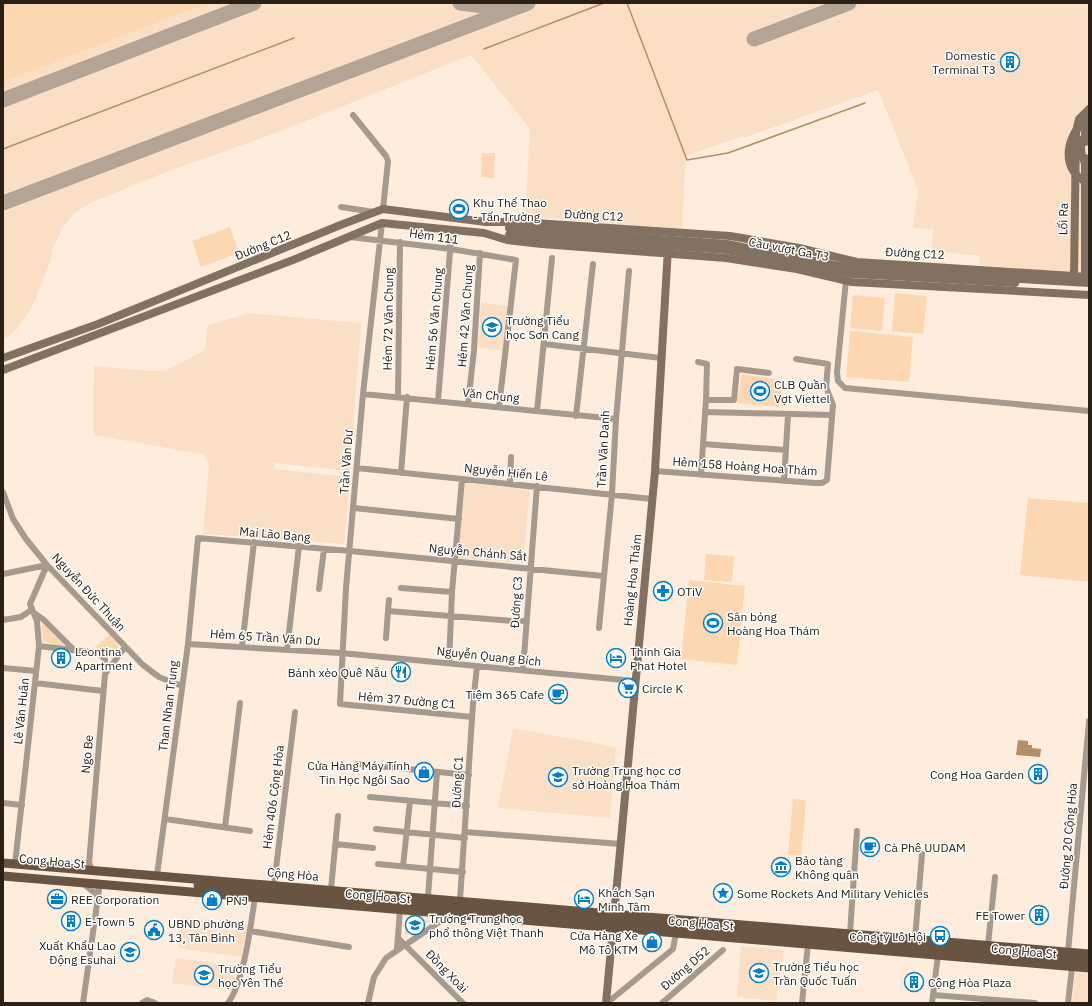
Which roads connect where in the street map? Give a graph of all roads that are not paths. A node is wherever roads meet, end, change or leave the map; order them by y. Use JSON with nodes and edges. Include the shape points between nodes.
{"nodes":[{"id":1,"x":1089,"y":109,"type":"edge"},
{"id":2,"x":352,"y":115,"type":"dead end"},
{"id":3,"x":1089,"y":117,"type":"edge"},
{"id":4,"x":1089,"y":124,"type":"edge"},
{"id":5,"x":1089,"y":133,"type":"edge"},
{"id":6,"x":1085,"y":163,"type":"junction"},
{"id":7,"x":1089,"y":183,"type":"edge"},
{"id":8,"x":341,"y":207,"type":"dead end"},
{"id":9,"x":383,"y":210,"type":"junction"},
{"id":10,"x":374,"y":212,"type":"junction"},
{"id":11,"x":1087,"y":220,"type":"edge"},
{"id":12,"x":486,"y":222,"type":"junction"},
{"id":13,"x":382,"y":223,"type":"junction"},
{"id":14,"x":509,"y":231,"type":"junction"},
{"id":15,"x":669,"y":231,"type":"junction"},
{"id":16,"x":484,"y":233,"type":"junction"},
{"id":17,"x":1087,"y":234,"type":"edge"},
{"id":18,"x":349,"y":237,"type":"junction"},
{"id":19,"x":451,"y":239,"type":"dead end"},
{"id":20,"x":380,"y":241,"type":"junction"},
{"id":21,"x":400,"y":242,"type":"junction"},
{"id":22,"x":451,"y":249,"type":"junction"},
{"id":23,"x":1087,"y":249,"type":"edge"},
{"id":24,"x":668,"y":252,"type":"junction"},
{"id":25,"x":480,"y":253,"type":"junction"},
{"id":26,"x":552,"y":258,"type":"dead end"},
{"id":27,"x":593,"y":264,"type":"dead end"},
{"id":28,"x":978,"y":269,"type":"junction"},
{"id":29,"x":629,"y":271,"type":"dead end"},
{"id":30,"x":1083,"y":278,"type":"edge"},
{"id":31,"x":846,"y":280,"type":"junction"},
{"id":32,"x":972,"y":288,"type":"junction"},
{"id":33,"x":1089,"y":289,"type":"edge"},
{"id":34,"x":1089,"y":294,"type":"edge"},
{"id":35,"x":544,"y":344,"type":"junction"},
{"id":36,"x":582,"y":349,"type":"junction"},
{"id":37,"x":622,"y":353,"type":"junction"},
{"id":38,"x":3,"y":358,"type":"edge"},
{"id":39,"x":662,"y":358,"type":"junction"},
{"id":40,"x":796,"y":359,"type":"dead end"},
{"id":41,"x":698,"y":362,"type":"dead end"},
{"id":42,"x":3,"y":370,"type":"edge"},
{"id":43,"x":769,"y":374,"type":"dead end"},
{"id":44,"x":363,"y":394,"type":"junction"},
{"id":45,"x":398,"y":397,"type":"junction"},
{"id":46,"x":407,"y":398,"type":"junction"},
{"id":47,"x":438,"y":400,"type":"junction"},
{"id":48,"x":706,"y":400,"type":"junction"},
{"id":49,"x":468,"y":404,"type":"junction"},
{"id":50,"x":499,"y":407,"type":"junction"},
{"id":51,"x":537,"y":411,"type":"junction"},
{"id":52,"x":1089,"y":411,"type":"edge"},
{"id":53,"x":705,"y":412,"type":"junction"},
{"id":54,"x":788,"y":415,"type":"junction"},
{"id":55,"x":576,"y":416,"type":"junction"},
{"id":56,"x":832,"y":416,"type":"junction"},
{"id":57,"x":616,"y":419,"type":"junction"},
{"id":58,"x":702,"y":444,"type":"junction"},
{"id":59,"x":786,"y":450,"type":"junction"},
{"id":60,"x":511,"y":457,"type":"dead end"},
{"id":61,"x":357,"y":468,"type":"junction"},
{"id":62,"x":655,"y":471,"type":"junction"},
{"id":63,"x":401,"y":473,"type":"junction"},
{"id":64,"x":701,"y":475,"type":"junction"},
{"id":65,"x":462,"y":479,"type":"junction"},
{"id":66,"x":784,"y":481,"type":"junction"},
{"id":67,"x":510,"y":484,"type":"junction"},
{"id":68,"x":537,"y":486,"type":"junction"},
{"id":69,"x":3,"y":492,"type":"edge"},
{"id":70,"x":612,"y":494,"type":"junction"},
{"id":71,"x":652,"y":499,"type":"junction"},
{"id":72,"x":354,"y":508,"type":"junction"},
{"id":73,"x":459,"y":519,"type":"junction"},
{"id":74,"x":198,"y":538,"type":"joint"},
{"id":75,"x":254,"y":542,"type":"junction"},
{"id":76,"x":299,"y":546,"type":"junction"},
{"id":77,"x":324,"y":549,"type":"junction"},
{"id":78,"x":350,"y":551,"type":"junction"},
{"id":79,"x":455,"y":561,"type":"junction"},
{"id":80,"x":47,"y":565,"type":"junction"},
{"id":81,"x":530,"y":568,"type":"junction"},
{"id":82,"x":3,"y":574,"type":"edge"},
{"id":83,"x":603,"y":576,"type":"junction"},
{"id":84,"x":401,"y":588,"type":"dead end"},
{"id":85,"x":319,"y":589,"type":"dead end"},
{"id":86,"x":452,"y":592,"type":"junction"},
{"id":87,"x":389,"y":600,"type":"dead end"},
{"id":88,"x":33,"y":611,"type":"junction"},
{"id":89,"x":388,"y":611,"type":"junction"},
{"id":90,"x":451,"y":615,"type":"junction"},
{"id":91,"x":3,"y":620,"type":"edge"},
{"id":92,"x":526,"y":621,"type":"junction"},
{"id":93,"x":599,"y":628,"type":"dead end"},
{"id":94,"x":386,"y":638,"type":"dead end"},
{"id":95,"x":188,"y":644,"type":"junction"},
{"id":96,"x":39,"y":646,"type":"junction"},
{"id":97,"x":125,"y":647,"type":"junction"},
{"id":98,"x":242,"y":647,"type":"junction"},
{"id":99,"x":73,"y":649,"type":"junction"},
{"id":100,"x":287,"y":650,"type":"junction"},
{"id":101,"x":94,"y":652,"type":"junction"},
{"id":102,"x":341,"y":653,"type":"junction"},
{"id":103,"x":118,"y":655,"type":"junction"},
{"id":104,"x":449,"y":663,"type":"junction"},
{"id":105,"x":477,"y":666,"type":"junction"},
{"id":106,"x":3,"y":668,"type":"edge"},
{"id":107,"x":523,"y":670,"type":"junction"},
{"id":108,"x":36,"y":671,"type":"junction"},
{"id":109,"x":105,"y":674,"type":"junction"},
{"id":110,"x":634,"y":681,"type":"junction"},
{"id":111,"x":35,"y":683,"type":"junction"},
{"id":112,"x":182,"y":686,"type":"junction"},
{"id":113,"x":103,"y":691,"type":"junction"},
{"id":114,"x":240,"y":703,"type":"dead end"},
{"id":115,"x":340,"y":704,"type":"joint"},
{"id":116,"x":295,"y":712,"type":"dead end"},
{"id":117,"x":472,"y":717,"type":"junction"},
{"id":118,"x":1089,"y":721,"type":"edge"},
{"id":119,"x":357,"y":764,"type":"dead end"},
{"id":120,"x":437,"y":772,"type":"junction"},
{"id":121,"x":469,"y":775,"type":"junction"},
{"id":122,"x":370,"y":797,"type":"dead end"},
{"id":123,"x":410,"y":801,"type":"junction"},
{"id":124,"x":3,"y":803,"type":"edge"},
{"id":125,"x":435,"y":803,"type":"junction"},
{"id":126,"x":22,"y":805,"type":"junction"},
{"id":127,"x":467,"y":806,"type":"junction"},
{"id":128,"x":338,"y":816,"type":"dead end"},
{"id":129,"x":165,"y":818,"type":"junction"},
{"id":130,"x":225,"y":827,"type":"junction"},
{"id":131,"x":376,"y":829,"type":"dead end"},
{"id":132,"x":250,"y":831,"type":"dead end"},
{"id":133,"x":857,"y":831,"type":"dead end"},
{"id":134,"x":407,"y":832,"type":"junction"},
{"id":135,"x":432,"y":834,"type":"junction"},
{"id":136,"x":465,"y":835,"type":"junction"},
{"id":137,"x":336,"y":844,"type":"junction"},
{"id":138,"x":621,"y":844,"type":"junction"},
{"id":139,"x":373,"y":848,"type":"dead end"},
{"id":140,"x":922,"y":854,"type":"dead end"},
{"id":141,"x":3,"y":863,"type":"edge"},
{"id":142,"x":15,"y":864,"type":"junction"},
{"id":143,"x":378,"y":864,"type":"dead end"},
{"id":144,"x":403,"y":866,"type":"junction"},
{"id":145,"x":3,"y":869,"type":"edge"},
{"id":146,"x":430,"y":869,"type":"junction"},
{"id":147,"x":463,"y":872,"type":"junction"},
{"id":148,"x":157,"y":875,"type":"junction"},
{"id":149,"x":3,"y":876,"type":"edge"},
{"id":150,"x":94,"y":877,"type":"junction"},
{"id":151,"x":995,"y":877,"type":"dead end"},
{"id":152,"x":82,"y":882,"type":"junction"},
{"id":153,"x":274,"y":885,"type":"junction"},
{"id":154,"x":331,"y":889,"type":"junction"},
{"id":155,"x":98,"y":896,"type":"junction"},
{"id":156,"x":255,"y":897,"type":"junction"},
{"id":157,"x":428,"y":897,"type":"junction"},
{"id":158,"x":460,"y":900,"type":"junction"},
{"id":159,"x":400,"y":910,"type":"junction"},
{"id":160,"x":575,"y":910,"type":"junction"},
{"id":161,"x":615,"y":913,"type":"junction"},
{"id":162,"x":451,"y":914,"type":"junction"},
{"id":163,"x":653,"y":916,"type":"junction"},
{"id":164,"x":574,"y":925,"type":"junction"},
{"id":165,"x":614,"y":928,"type":"junction"},
{"id":166,"x":250,"y":931,"type":"junction"},
{"id":167,"x":652,"y":931,"type":"junction"},
{"id":168,"x":676,"y":933,"type":"junction"},
{"id":169,"x":850,"y":933,"type":"junction"},
{"id":170,"x":398,"y":938,"type":"junction"},
{"id":171,"x":915,"y":939,"type":"junction"},
{"id":172,"x":808,"y":940,"type":"junction"},
{"id":173,"x":406,"y":944,"type":"junction"},
{"id":174,"x":988,"y":945,"type":"junction"},
{"id":175,"x":349,"y":947,"type":"dead end"},
{"id":176,"x":397,"y":949,"type":"junction"},
{"id":177,"x":723,"y":950,"type":"dead end"},
{"id":178,"x":1068,"y":952,"type":"junction"},
{"id":179,"x":1089,"y":954,"type":"edge"},
{"id":180,"x":938,"y":955,"type":"junction"},
{"id":181,"x":1089,"y":961,"type":"edge"},
{"id":182,"x":1072,"y":967,"type":"junction"},
{"id":183,"x":1089,"y":968,"type":"edge"},
{"id":184,"x":933,"y":995,"type":"junction"},
{"id":185,"x":83,"y":1003,"type":"edge"},
{"id":186,"x":142,"y":1003,"type":"edge"},
{"id":187,"x":155,"y":1003,"type":"edge"},
{"id":188,"x":228,"y":1003,"type":"edge"},
{"id":189,"x":368,"y":1003,"type":"edge"},
{"id":190,"x":463,"y":1003,"type":"edge"},
{"id":191,"x":607,"y":1003,"type":"edge"},
{"id":192,"x":662,"y":1003,"type":"edge"},
{"id":193,"x":802,"y":1003,"type":"edge"},
{"id":194,"x":932,"y":1003,"type":"edge"},
{"id":195,"x":1035,"y":1003,"type":"edge"},
{"id":196,"x":1068,"y":1003,"type":"edge"}],
"edges":[{"from":1,"to":30,"type":"main road","name":"Lối Ra","via":[[1077,125],[1075,163]]},
{"from":2,"to":9,"type":"street","via":[[386,156],[388,162]]},
{"from":3,"to":7,"type":"main road","bridge":true,"via":[[1075,130],[1070,140],[1069,152],[1069,161],[1077,176]]},
{"from":4,"to":6,"type":"main road","bridge":true,"via":[[1085,131]]},
{"from":5,"to":6,"type":"main road","bridge":true,"via":[[1080,148]]},
{"from":6,"to":11,"type":"main road","name":"Lối Ra"},
{"from":8,"to":10,"type":"street"},
{"from":9,"to":10,"type":"main road","name":"Đường C12"},
{"from":9,"to":12,"type":"main road","name":"Đường C12"},
{"from":10,"to":38,"type":"main road","name":"Đường C12","via":[[98,324]]},
{"from":11,"to":17,"type":"main road","name":"Lối Ra"},
{"from":12,"to":14,"type":"main road","name":"Cầu vượt Ga T3"},
{"from":12,"to":15,"type":"main road","name":"Đường C12"},
{"from":13,"to":16,"type":"main road","name":"Đường C12"},
{"from":13,"to":18,"type":"main road","name":"Đường C12"},
{"from":13,"to":20,"type":"street","name":"Trần Văn Dư"},
{"from":14,"to":16,"type":"main road","name":"Cầu vượt Ga T3"},
{"from":14,"to":30,"type":"main road","name":"Cầu vượt Ga T3","bridge":true,"via":[[727,244],[855,269]]},
{"from":14,"to":33,"type":"main road","name":"Cầu vượt Ga T3","bridge":true,"via":[[726,250],[854,274]]},
{"from":15,"to":24,"type":"main road","name":"Hoàng Hoa Thám"},
{"from":15,"to":28,"type":"main road","name":"Đường C12","via":[[730,236],[800,248],[857,262]]},
{"from":16,"to":24,"type":"main road","name":"Đường C12","via":[[507,240],[542,244]]},
{"from":17,"to":23,"type":"main road","name":"Lối Ra"},
{"from":18,"to":20,"type":"street","name":"Hẻm 111"},
{"from":18,"to":42,"type":"main road","name":"Đường C12"},
{"from":19,"to":22,"type":"street","name":"Hẻm 56 Văn Chung"},
{"from":20,"to":21,"type":"street","name":"Hẻm 111"},
{"from":20,"to":44,"type":"street","name":"Trần Văn Dư"},
{"from":21,"to":22,"type":"street","name":"Hẻm 111"},
{"from":21,"to":45,"type":"street","name":"Hẻm 72 Văn Chung"},
{"from":22,"to":25,"type":"street","name":"Hẻm 111"},
{"from":22,"to":47,"type":"street","name":"Hẻm 56 Văn Chung"},
{"from":23,"to":30,"type":"main road","name":"Lối Ra"},
{"from":24,"to":31,"type":"main road","name":"Đường C12","via":[[797,269]]},
{"from":24,"to":39,"type":"main road","name":"Hoàng Hoa Thám"},
{"from":25,"to":49,"type":"street","name":"Hẻm 42 Văn Chung"},
{"from":25,"to":50,"type":"street","name":"Hẻm 111","via":[[516,260]]},
{"from":26,"to":35,"type":"street"},
{"from":27,"to":36,"type":"street"},
{"from":28,"to":30,"type":"main road","name":"Đường C12"},
{"from":28,"to":32,"type":"main road"},
{"from":29,"to":37,"type":"street","name":"Trần Văn Danh"},
{"from":31,"to":32,"type":"main road","name":"Đường C12"},
{"from":31,"to":52,"type":"street","via":[[837,372],[838,381],[845,388]]},
{"from":32,"to":34,"type":"main road","name":"Đường C12"},
{"from":35,"to":36,"type":"street"},
{"from":35,"to":51,"type":"street"},
{"from":36,"to":37,"type":"street"},
{"from":36,"to":55,"type":"street"},
{"from":37,"to":39,"type":"street"},
{"from":37,"to":57,"type":"street","name":"Trần Văn Danh"},
{"from":39,"to":62,"type":"main road","name":"Hoàng Hoa Thám"},
{"from":40,"to":56,"type":"street","name":"Hẻm 158 Hoàng Hoa Thám","via":[[828,364],[826,387],[833,405]]},
{"from":41,"to":48,"type":"street","via":[[705,362],[707,367]]},
{"from":43,"to":48,"type":"street","via":[[737,369],[734,400]]},
{"from":44,"to":45,"type":"street","name":"Văn Chung"},
{"from":44,"to":61,"type":"street","name":"Trần Văn Dư"},
{"from":45,"to":46,"type":"street","name":"Văn Chung"},
{"from":46,"to":47,"type":"street","name":"Văn Chung"},
{"from":46,"to":63,"type":"street"},
{"from":47,"to":49,"type":"street","name":"Văn Chung"},
{"from":48,"to":53,"type":"street"},
{"from":49,"to":50,"type":"street","name":"Văn Chung"},
{"from":50,"to":51,"type":"street","name":"Văn Chung"},
{"from":51,"to":55,"type":"street","name":"Văn Chung"},
{"from":53,"to":54,"type":"street"},
{"from":53,"to":58,"type":"street"},
{"from":54,"to":56,"type":"street"},
{"from":54,"to":59,"type":"street"},
{"from":55,"to":57,"type":"street","name":"Văn Chung"},
{"from":56,"to":66,"type":"street","name":"Hẻm 158 Hoàng Hoa Thám","via":[[827,480],[822,483]]},
{"from":57,"to":70,"type":"street","name":"Trần Văn Danh"},
{"from":58,"to":59,"type":"street"},
{"from":58,"to":64,"type":"street"},
{"from":59,"to":66,"type":"street"},
{"from":60,"to":67,"type":"street"},
{"from":61,"to":63,"type":"street","name":"Nguyễn Hiến Lê"},
{"from":61,"to":72,"type":"street","name":"Trần Văn Dư"},
{"from":62,"to":64,"type":"street","name":"Hẻm 158 Hoàng Hoa Thám"},
{"from":62,"to":71,"type":"main road","name":"Hoàng Hoa Thám"},
{"from":63,"to":65,"type":"street","name":"Nguyễn Hiến Lê"},
{"from":64,"to":66,"type":"street","name":"Hẻm 158 Hoàng Hoa Thám"},
{"from":65,"to":67,"type":"street","name":"Nguyễn Hiến Lê"},
{"from":65,"to":73,"type":"street"},
{"from":67,"to":68,"type":"street","name":"Nguyễn Hiến Lê"},
{"from":68,"to":70,"type":"street","name":"Nguyễn Hiến Lê"},
{"from":68,"to":81,"type":"street","name":"Đường C3"},
{"from":69,"to":80,"type":"street","name":"Nguyễn Đức Thuận","via":[[17,526]]},
{"from":70,"to":71,"type":"street","name":"Nguyễn Hiến Lê"},
{"from":70,"to":83,"type":"street","name":"Trần Văn Danh"},
{"from":71,"to":110,"type":"main road","name":"Hoàng Hoa Thám"},
{"from":72,"to":73,"type":"street"},
{"from":72,"to":78,"type":"street","name":"Trần Văn Dư"},
{"from":73,"to":79,"type":"street"},
{"from":74,"to":75,"type":"street","name":"Mai Lão Bạng"},
{"from":74,"to":95,"type":"street","name":"Than Nhan Trung"},
{"from":75,"to":76,"type":"street","name":"Mai Lão Bạng"},
{"from":75,"to":98,"type":"street"},
{"from":76,"to":77,"type":"street","name":"Mai Lão Bạng"},
{"from":76,"to":100,"type":"street"},
{"from":77,"to":78,"type":"street","name":"Mai Lão Bạng"},
{"from":77,"to":85,"type":"street"},
{"from":78,"to":79,"type":"street","name":"Nguyễn Chánh Sắt"},
{"from":78,"to":102,"type":"street","name":"Trần Văn Dư"},
{"from":79,"to":81,"type":"street","name":"Nguyễn Chánh Sắt"},
{"from":79,"to":86,"type":"street"},
{"from":80,"to":82,"type":"street"},
{"from":80,"to":88,"type":"street","name":"Lê Văn Huân","via":[[31,601]]},
{"from":80,"to":97,"type":"street","name":"Nguyễn Đức Thuận"},
{"from":81,"to":83,"type":"street","name":"Nguyễn Chánh Sắt"},
{"from":81,"to":92,"type":"street","name":"Đường C3"},
{"from":83,"to":93,"type":"street","name":"Trần Văn Danh"},
{"from":84,"to":86,"type":"street"},
{"from":86,"to":90,"type":"street"},
{"from":87,"to":89,"type":"street"},
{"from":88,"to":91,"type":"street","via":[[20,617]]},
{"from":88,"to":96,"type":"street","name":"Lê Văn Huân","via":[[38,624]]},
{"from":88,"to":99,"type":"street"},
{"from":89,"to":90,"type":"street"},
{"from":89,"to":94,"type":"street"},
{"from":90,"to":92,"type":"street"},
{"from":90,"to":104,"type":"street"},
{"from":92,"to":107,"type":"street","name":"Đường C3"},
{"from":95,"to":98,"type":"street","name":"Hẻm 65 Trần Văn Dư"},
{"from":95,"to":112,"type":"street","name":"Than Nhan Trung"},
{"from":96,"to":99,"type":"street"},
{"from":96,"to":108,"type":"street","name":"Lê Văn Huân"},
{"from":97,"to":103,"type":"street","name":"Ngo Be"},
{"from":97,"to":112,"type":"street","name":"Nguyễn Đức Thuận","via":[[152,673]]},
{"from":98,"to":100,"type":"street","name":"Hẻm 65 Trần Văn Dư"},
{"from":99,"to":101,"type":"street"},
{"from":100,"to":102,"type":"street","name":"Hẻm 65 Trần Văn Dư"},
{"from":101,"to":103,"type":"street"},
{"from":101,"to":109,"type":"street","via":[[105,659]]},
{"from":102,"to":104,"type":"street","name":"Nguyễn Quang Bích"},
{"from":102,"to":115,"type":"street","name":"Trần Văn Dư"},
{"from":103,"to":109,"type":"street","name":"Ngo Be"},
{"from":104,"to":105,"type":"street","name":"Nguyễn Quang Bích"},
{"from":105,"to":107,"type":"street","name":"Nguyễn Quang Bích"},
{"from":105,"to":117,"type":"street","name":"Đường C1"},
{"from":106,"to":108,"type":"street"},
{"from":107,"to":110,"type":"street","name":"Nguyễn Quang Bích"},
{"from":108,"to":111,"type":"street","name":"Lê Văn Huân"},
{"from":109,"to":113,"type":"street","name":"Ngo Be"},
{"from":110,"to":138,"type":"main road","name":"Hoàng Hoa Thám"},
{"from":111,"to":113,"type":"street"},
{"from":111,"to":126,"type":"street","name":"Lê Văn Huân"},
{"from":112,"to":129,"type":"street","name":"Than Nhan Trung"},
{"from":113,"to":150,"type":"street","name":"Ngo Be","via":[[90,863]]},
{"from":114,"to":130,"type":"street"},
{"from":115,"to":117,"type":"street","name":"Hẻm 37 Đường C1"},
{"from":116,"to":153,"type":"street","name":"Hẻm 406 Cộng Hòa"},
{"from":117,"to":121,"type":"street","name":"Đường C1"},
{"from":118,"to":178,"type":"street","name":"Đường 20 Cộng Hòa"},
{"from":119,"to":120,"type":"street"},
{"from":120,"to":121,"type":"street"},
{"from":120,"to":125,"type":"street"},
{"from":121,"to":127,"type":"street","name":"Đường C1"},
{"from":122,"to":123,"type":"street"},
{"from":123,"to":125,"type":"street"},
{"from":123,"to":134,"type":"street"},
{"from":124,"to":126,"type":"street"},
{"from":125,"to":127,"type":"street"},
{"from":125,"to":135,"type":"street"},
{"from":126,"to":142,"type":"street","name":"Lê Văn Huân"},
{"from":127,"to":136,"type":"street","name":"Đường C1"},
{"from":128,"to":137,"type":"street"},
{"from":129,"to":130,"type":"street"},
{"from":129,"to":148,"type":"street","name":"Than Nhan Trung"},
{"from":130,"to":132,"type":"street"},
{"from":131,"to":134,"type":"street"},
{"from":133,"to":169,"type":"street"},
{"from":134,"to":135,"type":"street"},
{"from":134,"to":144,"type":"street"},
{"from":135,"to":136,"type":"street"},
{"from":135,"to":146,"type":"street"},
{"from":136,"to":138,"type":"street"},
{"from":136,"to":147,"type":"street","name":"Đường C1"},
{"from":137,"to":139,"type":"street"},
{"from":137,"to":154,"type":"street"},
{"from":138,"to":161,"type":"main road","name":"Hoàng Hoa Thám"},
{"from":140,"to":171,"type":"street"},
{"from":141,"to":142,"type":"main road","name":"Cong Hoa St"},
{"from":142,"to":150,"type":"main road"},
{"from":143,"to":144,"type":"street"},
{"from":144,"to":146,"type":"street"},
{"from":145,"to":150,"type":"main road","name":"Cong Hoa St"},
{"from":146,"to":147,"type":"street"},
{"from":146,"to":157,"type":"street"},
{"from":147,"to":158,"type":"street","name":"Đường C1"},
{"from":148,"to":150,"type":"main road","name":"Cong Hoa St"},
{"from":148,"to":153,"type":"main road","name":"Cộng Hòa"},
{"from":149,"to":152,"type":"main road","name":"Cong Hoa St"},
{"from":150,"to":152,"type":"main road"},
{"from":150,"to":155,"type":"street","name":"Ngo Be","via":[[99,890]]},
{"from":150,"to":156,"type":"main road","name":"Cong Hoa St"},
{"from":150,"to":172,"type":"main road","name":"Cong Hoa St","bridge":true},
{"from":151,"to":174,"type":"street"},
{"from":152,"to":155,"type":"street"},
{"from":153,"to":154,"type":"main road","name":"Cộng Hòa"},
{"from":154,"to":157,"type":"main road","name":"Cộng Hòa"},
{"from":155,"to":185,"type":"street","name":"Ngo Be"},
{"from":156,"to":159,"type":"main road","name":"Cong Hoa St"},
{"from":156,"to":166,"type":"street"},
{"from":157,"to":158,"type":"main road","name":"Cong Hoa St"},
{"from":158,"to":160,"type":"main road","name":"Cong Hoa St"},
{"from":159,"to":162,"type":"main road","name":"Cong Hoa St"},
{"from":159,"to":170,"type":"street"},
{"from":160,"to":161,"type":"main road","name":"Cong Hoa St"},
{"from":160,"to":164,"type":"main road"},
{"from":161,"to":163,"type":"main road","name":"Cong Hoa St"},
{"from":161,"to":165,"type":"main road","name":"Hoàng Hoa Thám"},
{"from":162,"to":164,"type":"main road","name":"Cong Hoa St"},
{"from":162,"to":173,"type":"street"},
{"from":163,"to":167,"type":"main road"},
{"from":163,"to":169,"type":"main road","name":"Cong Hoa St"},
{"from":164,"to":165,"type":"main road","name":"Cong Hoa St"},
{"from":165,"to":167,"type":"main road","name":"Cong Hoa St"},
{"from":165,"to":191,"type":"main road","name":"Hoàng Hoa Thám"},
{"from":166,"to":175,"type":"street"},
{"from":166,"to":188,"type":"street","via":[[234,991]]},
{"from":167,"to":168,"type":"main road","name":"Cong Hoa St"},
{"from":168,"to":172,"type":"main road","name":"Cong Hoa St"},
{"from":168,"to":191,"type":"street","via":[[673,949]]},
{"from":169,"to":171,"type":"main road","name":"Cong Hoa St"},
{"from":170,"to":173,"type":"street","name":"Đồng Xoài"},
{"from":170,"to":176,"type":"street"},
{"from":171,"to":174,"type":"main road","name":"Cong Hoa St"},
{"from":172,"to":180,"type":"main road","name":"Cong Hoa St"},
{"from":172,"to":181,"type":"main road","name":"Cong Hoa St"},
{"from":172,"to":193,"type":"street"},
{"from":173,"to":176,"type":"street"},
{"from":173,"to":190,"type":"street","name":"Đồng Xoài"},
{"from":174,"to":178,"type":"main road","name":"Cong Hoa St"},
{"from":176,"to":189,"type":"street","via":[[386,958],[376,972]]},
{"from":177,"to":192,"type":"street","name":"Đường D52"},
{"from":178,"to":179,"type":"main road","name":"Cong Hoa St"},
{"from":180,"to":182,"type":"main road","name":"Cong Hoa St"},
{"from":180,"to":184,"type":"street"},
{"from":182,"to":183,"type":"main road","name":"Cong Hoa St"},
{"from":182,"to":196,"type":"street"},
{"from":184,"to":194,"type":"street"},
{"from":184,"to":195,"type":"street"},
{"from":186,"to":187,"type":"street","via":[[148,1000]]}]}
